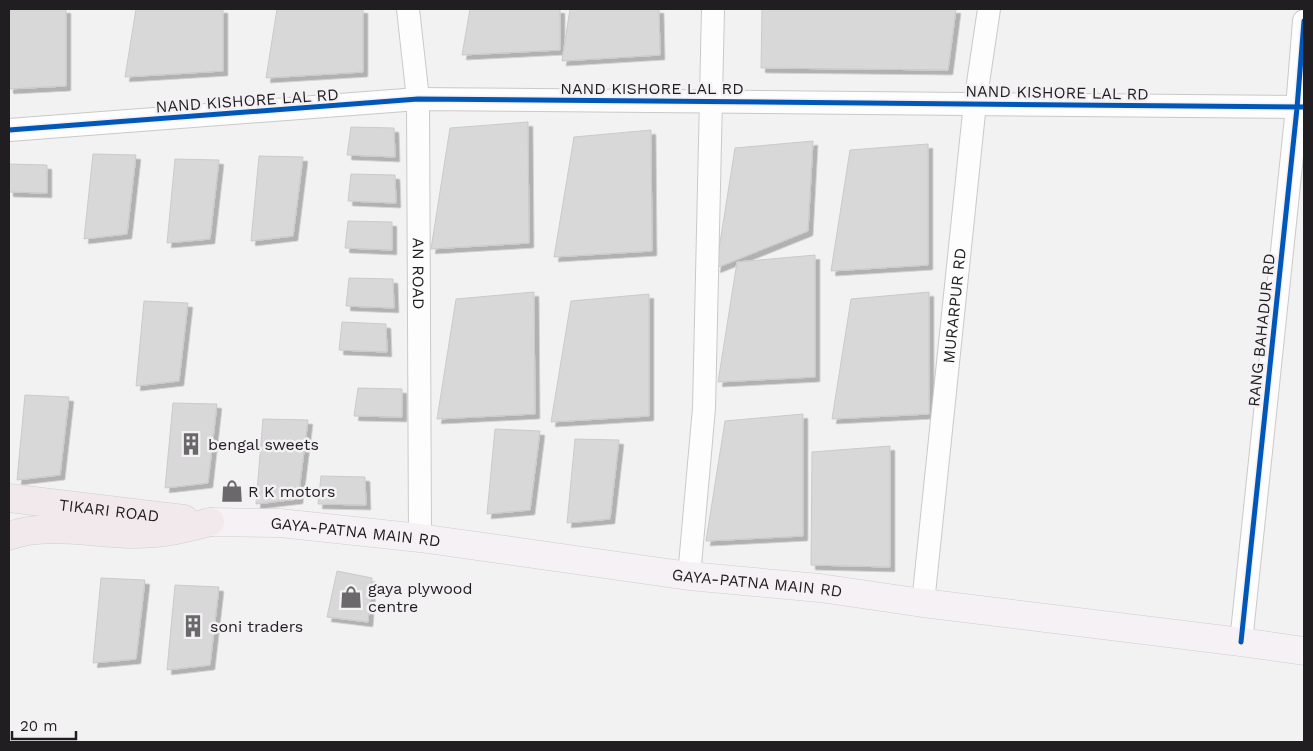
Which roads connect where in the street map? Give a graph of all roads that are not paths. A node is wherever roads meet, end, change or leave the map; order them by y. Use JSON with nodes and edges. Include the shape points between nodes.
{"nodes":[{"id":1,"x":408,"y":9,"type":"edge"},
{"id":2,"x":712,"y":9,"type":"edge"},
{"id":3,"x":989,"y":9,"type":"edge"},
{"id":4,"x":1304,"y":21,"type":"edge"},
{"id":5,"x":418,"y":99,"type":"junction"},
{"id":6,"x":710,"y":101,"type":"junction"},
{"id":7,"x":975,"y":103,"type":"junction"},
{"id":8,"x":1301,"y":108,"type":"edge"},
{"id":9,"x":9,"y":130,"type":"edge"},
{"id":10,"x":9,"y":498,"type":"edge"},
{"id":11,"x":210,"y":522,"type":"junction"},
{"id":12,"x":9,"y":536,"type":"edge"},
{"id":13,"x":420,"y":538,"type":"junction"},
{"id":14,"x":689,"y":576,"type":"junction"},
{"id":15,"x":924,"y":603,"type":"junction"},
{"id":16,"x":1241,"y":642,"type":"junction"},
{"id":17,"x":1304,"y":651,"type":"edge"}],
"edges":[{"from":1,"to":5,"type":"street","name":"AN ROAD"},
{"from":2,"to":6,"type":"street"},
{"from":3,"to":7,"type":"street","name":"MURARPUR RD"},
{"from":4,"to":8,"type":"street","name":"RANG BAHADUR RD"},
{"from":5,"to":6,"type":"street","name":"NAND KISHORE LAL RD"},
{"from":5,"to":9,"type":"street","name":"NAND KISHORE LAL RD"},
{"from":5,"to":13,"type":"street","name":"AN ROAD"},
{"from":6,"to":7,"type":"street","name":"NAND KISHORE LAL RD"},
{"from":6,"to":14,"type":"street","via":[[704,408]]},
{"from":7,"to":8,"type":"street","name":"NAND KISHORE LAL RD"},
{"from":7,"to":15,"type":"street","name":"MURARPUR RD"},
{"from":8,"to":16,"type":"street","name":"RANG BAHADUR RD"},
{"from":10,"to":11,"type":"highway","name":"TIKARI ROAD"},
{"from":11,"to":12,"type":"highway","via":[[169,533],[31,531]]},
{"from":11,"to":13,"type":"main road","name":"GAYA-PATNA MAIN RD","via":[[280,523]]},
{"from":13,"to":14,"type":"main road","name":"GAYA-PATNA MAIN RD"},
{"from":14,"to":15,"type":"main road","name":"GAYA-PATNA MAIN RD","via":[[820,588]]},
{"from":15,"to":16,"type":"main road","name":"GAYA-PATNA MAIN RD"},
{"from":16,"to":17,"type":"main road","name":"GAYA-PATNA MAIN RD"}]}
